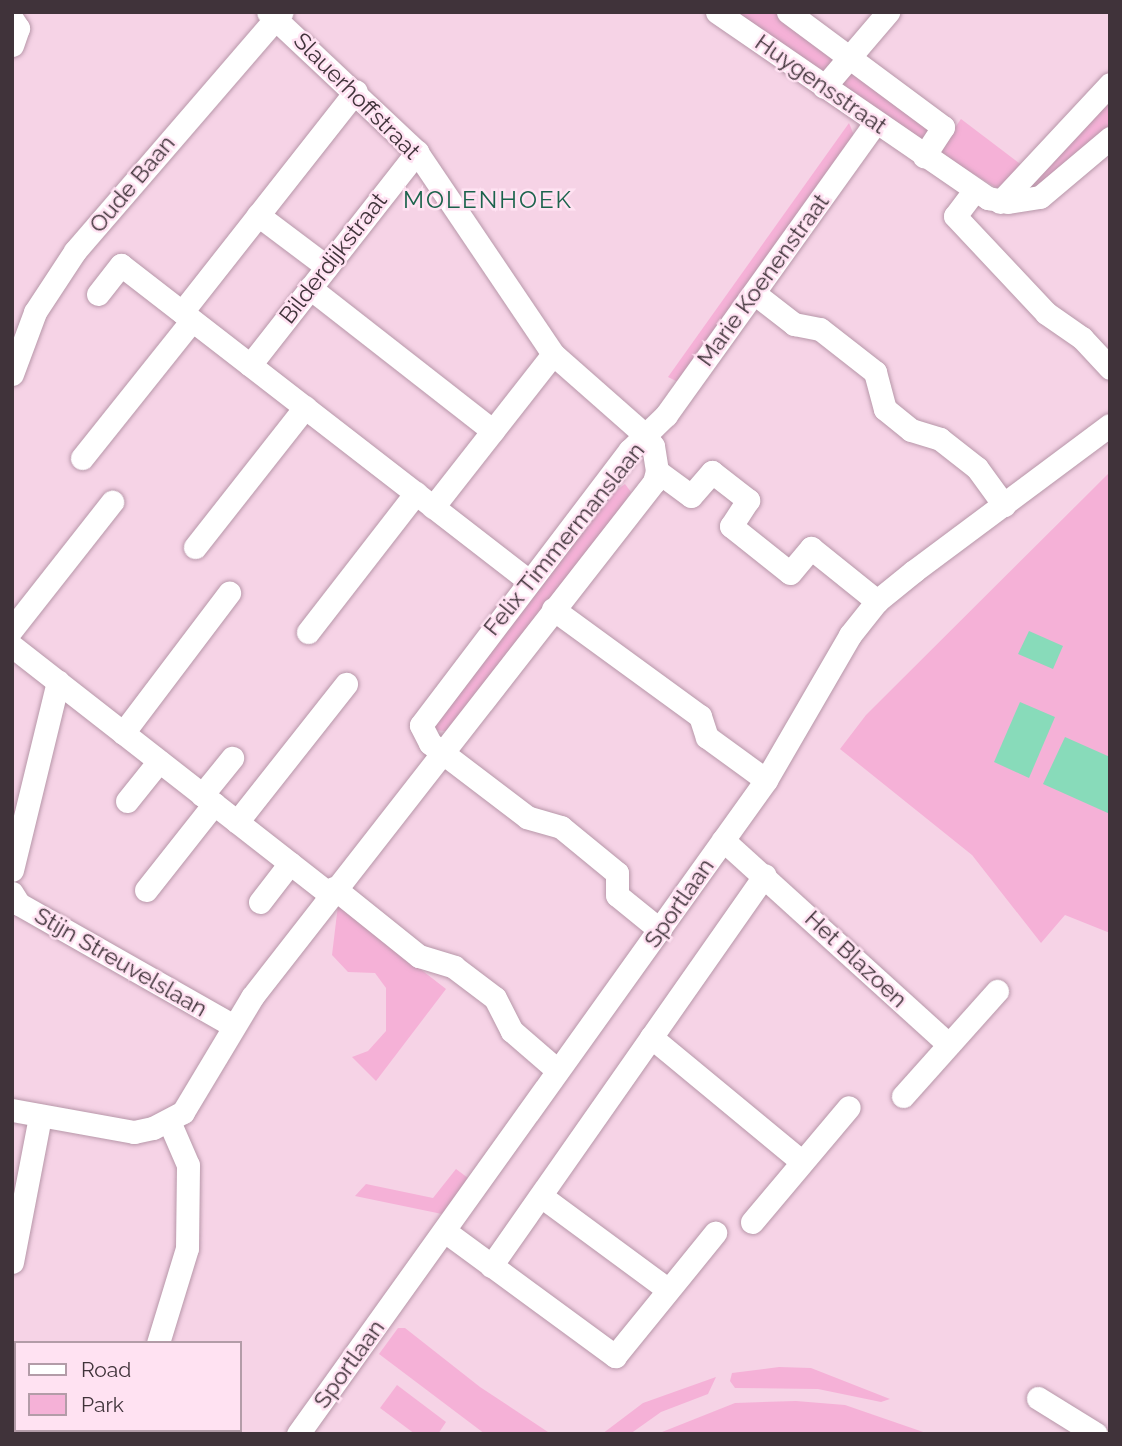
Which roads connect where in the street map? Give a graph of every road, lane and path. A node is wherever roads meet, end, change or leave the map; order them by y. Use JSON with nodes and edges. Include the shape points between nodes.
{"nodes":[{"id":1,"x":717,"y":12,"type":"edge"},
{"id":2,"x":788,"y":12,"type":"edge"},
{"id":3,"x":888,"y":12,"type":"edge"},
{"id":4,"x":275,"y":14,"type":"edge"},
{"id":5,"x":12,"y":19,"type":"edge"},
{"id":6,"x":12,"y":45,"type":"edge"},
{"id":7,"x":849,"y":58,"type":"junction"},
{"id":8,"x":1110,"y":84,"type":"edge"},
{"id":9,"x":824,"y":87,"type":"junction"},
{"id":10,"x":356,"y":91,"type":"junction"},
{"id":11,"x":876,"y":122,"type":"junction"},
{"id":12,"x":1110,"y":138,"type":"edge"},
{"id":13,"x":417,"y":152,"type":"junction"},
{"id":14,"x":924,"y":156,"type":"junction"},
{"id":15,"x":974,"y":191,"type":"junction"},
{"id":16,"x":1000,"y":202,"type":"junction"},
{"id":17,"x":258,"y":215,"type":"junction"},
{"id":18,"x":327,"y":267,"type":"junction"},
{"id":19,"x":310,"y":288,"type":"junction"},
{"id":20,"x":754,"y":293,"type":"junction"},
{"id":21,"x":98,"y":294,"type":"dead end"},
{"id":22,"x":187,"y":316,"type":"junction"},
{"id":23,"x":553,"y":354,"type":"junction"},
{"id":24,"x":250,"y":365,"type":"junction"},
{"id":25,"x":1110,"y":368,"type":"edge"},
{"id":26,"x":12,"y":374,"type":"edge"},
{"id":27,"x":305,"y":407,"type":"junction"},
{"id":28,"x":1110,"y":425,"type":"edge"},
{"id":29,"x":493,"y":431,"type":"junction"},
{"id":30,"x":645,"y":435,"type":"junction"},
{"id":31,"x":82,"y":458,"type":"dead end"},
{"id":32,"x":657,"y":471,"type":"junction"},
{"id":33,"x":425,"y":500,"type":"junction"},
{"id":34,"x":112,"y":502,"type":"dead end"},
{"id":35,"x":1004,"y":505,"type":"junction"},
{"id":36,"x":195,"y":547,"type":"dead end"},
{"id":37,"x":529,"y":580,"type":"junction"},
{"id":38,"x":229,"y":593,"type":"dead end"},
{"id":39,"x":877,"y":601,"type":"junction"},
{"id":40,"x":553,"y":609,"type":"junction"},
{"id":41,"x":12,"y":629,"type":"edge"},
{"id":42,"x":308,"y":632,"type":"dead end"},
{"id":43,"x":12,"y":646,"type":"edge"},
{"id":44,"x":58,"y":682,"type":"junction"},
{"id":45,"x":346,"y":684,"type":"dead end"},
{"id":46,"x":123,"y":733,"type":"junction"},
{"id":47,"x":441,"y":751,"type":"junction"},
{"id":48,"x":232,"y":758,"type":"dead end"},
{"id":49,"x":159,"y":761,"type":"junction"},
{"id":50,"x":766,"y":780,"type":"junction"},
{"id":51,"x":208,"y":800,"type":"junction"},
{"id":52,"x":127,"y":802,"type":"dead end"},
{"id":53,"x":237,"y":822,"type":"junction"},
{"id":54,"x":723,"y":840,"type":"junction"},
{"id":55,"x":290,"y":863,"type":"junction"},
{"id":56,"x":12,"y":870,"type":"edge"},
{"id":57,"x":765,"y":876,"type":"junction"},
{"id":58,"x":146,"y":890,"type":"dead end"},
{"id":59,"x":332,"y":891,"type":"junction"},
{"id":60,"x":12,"y":893,"type":"edge"},
{"id":61,"x":260,"y":902,"type":"dead end"},
{"id":62,"x":660,"y":930,"type":"junction"},
{"id":63,"x":997,"y":991,"type":"dead end"},
{"id":64,"x":234,"y":1026,"type":"junction"},
{"id":65,"x":651,"y":1037,"type":"junction"},
{"id":66,"x":947,"y":1043,"type":"junction"},
{"id":67,"x":557,"y":1070,"type":"junction"},
{"id":68,"x":903,"y":1096,"type":"dead end"},
{"id":69,"x":849,"y":1107,"type":"dead end"},
{"id":70,"x":12,"y":1110,"type":"edge"},
{"id":71,"x":40,"y":1116,"type":"junction"},
{"id":72,"x":169,"y":1121,"type":"junction"},
{"id":73,"x":802,"y":1162,"type":"junction"},
{"id":74,"x":541,"y":1196,"type":"junction"},
{"id":75,"x":752,"y":1222,"type":"dead end"},
{"id":76,"x":446,"y":1232,"type":"junction"},
{"id":77,"x":715,"y":1233,"type":"dead end"},
{"id":78,"x":12,"y":1262,"type":"edge"},
{"id":79,"x":491,"y":1266,"type":"junction"},
{"id":80,"x":666,"y":1288,"type":"junction"},
{"id":81,"x":159,"y":1341,"type":"edge"},
{"id":82,"x":1038,"y":1398,"type":"dead end"},
{"id":83,"x":298,"y":1434,"type":"edge"},
{"id":84,"x":1096,"y":1434,"type":"edge"}],
"edges":[{"from":1,"to":9,"type":"street","name":"Huygensstraat"},
{"from":2,"to":7,"type":"street","name":"Huygensstraat"},
{"from":3,"to":7,"type":"street"},
{"from":4,"to":10,"type":"street","name":"Slauerhoffstraat"},
{"from":4,"to":26,"type":"street","name":"Oude Baan","via":[[75,251],[35,312]]},
{"from":5,"to":6,"type":"street","via":[[18,28]]},
{"from":7,"to":9,"type":"street"},
{"from":7,"to":14,"type":"street","name":"Huygensstraat","via":[[943,127]]},
{"from":8,"to":16,"type":"street"},
{"from":9,"to":11,"type":"street","name":"Huygensstraat"},
{"from":10,"to":13,"type":"street","name":"Slauerhoffstraat"},
{"from":10,"to":17,"type":"street"},
{"from":11,"to":14,"type":"street","name":"Huygensstraat"},
{"from":11,"to":20,"type":"street","name":"Marie Koenenstraat"},
{"from":12,"to":16,"type":"street","via":[[1040,197]]},
{"from":13,"to":18,"type":"street","name":"Bilderdijkstraat"},
{"from":13,"to":23,"type":"street","name":"Slauerhoffstraat"},
{"from":14,"to":15,"type":"street","name":"Huygensstraat"},
{"from":15,"to":16,"type":"street","name":"Huygensstraat"},
{"from":15,"to":25,"type":"street","via":[[956,216],[1046,313],[1083,338]]},
{"from":17,"to":18,"type":"street"},
{"from":17,"to":22,"type":"street"},
{"from":18,"to":19,"type":"street","name":"Bilderdijkstraat"},
{"from":19,"to":24,"type":"street","name":"Bilderdijkstraat"},
{"from":19,"to":29,"type":"street"},
{"from":20,"to":30,"type":"street","name":"Marie Koenenstraat","via":[[666,415]]},
{"from":20,"to":35,"type":"street","via":[[794,324],[820,329],[876,372],[884,409],[911,430],[940,439],[977,468]]},
{"from":21,"to":22,"type":"street","via":[[121,265]]},
{"from":22,"to":24,"type":"street"},
{"from":22,"to":31,"type":"street"},
{"from":23,"to":29,"type":"street"},
{"from":23,"to":30,"type":"street","name":"Slauerhoffstraat"},
{"from":24,"to":27,"type":"street"},
{"from":27,"to":33,"type":"street"},
{"from":27,"to":36,"type":"street"},
{"from":28,"to":35,"type":"street","name":"Sportlaan"},
{"from":29,"to":33,"type":"street"},
{"from":30,"to":32,"type":"street","name":"Felix Timmermanslaan","via":[[657,458]]},
{"from":30,"to":37,"type":"street","name":"Felix Timmermanslaan"},
{"from":32,"to":39,"type":"street","via":[[691,496],[712,472],[748,500],[731,526],[790,573],[811,548]]},
{"from":32,"to":40,"type":"street","name":"Felix Timmermanslaan","via":[[654,482]]},
{"from":33,"to":37,"type":"street"},
{"from":33,"to":42,"type":"street"},
{"from":34,"to":41,"type":"street"},
{"from":35,"to":39,"type":"street","name":"Sportlaan"},
{"from":37,"to":47,"type":"street","name":"Felix Timmermanslaan","via":[[423,717],[422,732]]},
{"from":38,"to":46,"type":"street"},
{"from":39,"to":50,"type":"street","name":"Sportlaan","via":[[850,635]]},
{"from":40,"to":47,"type":"street","name":"Felix Timmermanslaan"},
{"from":40,"to":50,"type":"street","via":[[700,716],[707,737]]},
{"from":43,"to":44,"type":"street"},
{"from":44,"to":46,"type":"street"},
{"from":44,"to":56,"type":"street"},
{"from":45,"to":53,"type":"street"},
{"from":46,"to":49,"type":"street"},
{"from":47,"to":59,"type":"street","name":"Felix Timmermanslaan"},
{"from":47,"to":62,"type":"street","via":[[527,817],[561,827],[617,873],[617,895]]},
{"from":48,"to":51,"type":"street"},
{"from":49,"to":51,"type":"street"},
{"from":49,"to":52,"type":"street"},
{"from":50,"to":54,"type":"street","name":"Sportlaan"},
{"from":51,"to":53,"type":"street"},
{"from":51,"to":58,"type":"street"},
{"from":53,"to":55,"type":"street"},
{"from":54,"to":57,"type":"street","name":"Het Blazoen"},
{"from":54,"to":62,"type":"street","name":"Sportlaan"},
{"from":55,"to":59,"type":"street"},
{"from":55,"to":61,"type":"street"},
{"from":57,"to":65,"type":"street"},
{"from":57,"to":66,"type":"street","name":"Het Blazoen"},
{"from":59,"to":64,"type":"street","name":"Felix Timmermanslaan"},
{"from":59,"to":67,"type":"street","via":[[419,956],[454,967],[495,998],[512,1031]]},
{"from":60,"to":64,"type":"street","name":"Stijn Streuvelslaan","via":[[19,904]]},
{"from":62,"to":67,"type":"street","name":"Sportlaan"},
{"from":63,"to":66,"type":"street"},
{"from":64,"to":72,"type":"street","name":"Felix Timmermanslaan","via":[[194,1099]]},
{"from":65,"to":73,"type":"street"},
{"from":65,"to":74,"type":"street"},
{"from":66,"to":68,"type":"street"},
{"from":67,"to":76,"type":"street","name":"Sportlaan"},
{"from":69,"to":73,"type":"street"},
{"from":70,"to":71,"type":"street"},
{"from":71,"to":72,"type":"street","via":[[114,1132],[134,1132]]},
{"from":71,"to":78,"type":"street"},
{"from":72,"to":81,"type":"street","via":[[188,1165],[187,1248]]},
{"from":73,"to":75,"type":"street"},
{"from":74,"to":79,"type":"street"},
{"from":74,"to":80,"type":"street"},
{"from":76,"to":79,"type":"street"},
{"from":76,"to":83,"type":"street","name":"Sportlaan"},
{"from":77,"to":80,"type":"street"},
{"from":79,"to":80,"type":"street","via":[[615,1356]]},
{"from":82,"to":84,"type":"street"}]}
